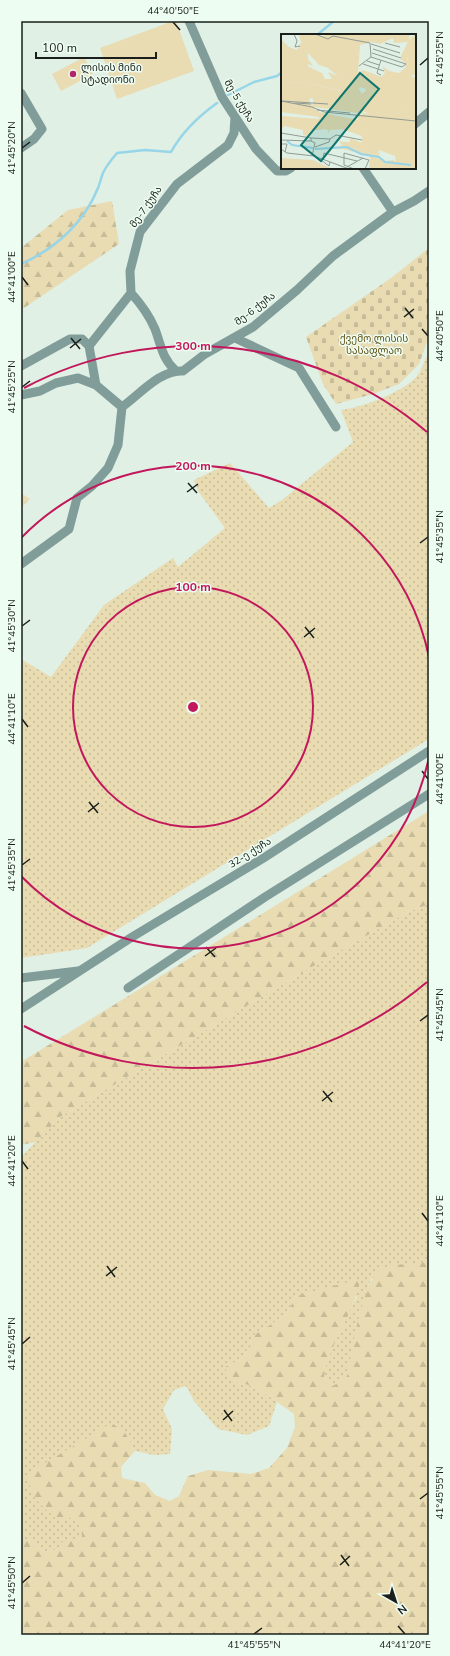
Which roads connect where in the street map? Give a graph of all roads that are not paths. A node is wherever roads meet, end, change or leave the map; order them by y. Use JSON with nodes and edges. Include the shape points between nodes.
{"nodes":[{"id":1,"x":189,"y":21,"type":"edge"},
{"id":2,"x":21,"y":93,"type":"edge"},
{"id":3,"x":429,"y":112,"type":"edge"},
{"id":4,"x":236,"y":117,"type":"junction"},
{"id":5,"x":416,"y":123,"type":"edge"},
{"id":6,"x":21,"y":148,"type":"edge"},
{"id":7,"x":289,"y":169,"type":"edge"},
{"id":8,"x":364,"y":169,"type":"edge"},
{"id":9,"x":429,"y":191,"type":"edge"},
{"id":10,"x":393,"y":212,"type":"junction"},
{"id":11,"x":131,"y":293,"type":"junction"},
{"id":12,"x":235,"y":338,"type":"junction"},
{"id":13,"x":89,"y":346,"type":"junction"},
{"id":14,"x":21,"y":366,"type":"edge"},
{"id":15,"x":175,"y":370,"type":"junction"},
{"id":16,"x":96,"y":384,"type":"junction"},
{"id":17,"x":21,"y":394,"type":"edge"},
{"id":18,"x":122,"y":407,"type":"junction"},
{"id":19,"x":336,"y":427,"type":"dead end"},
{"id":20,"x":21,"y":564,"type":"edge"},
{"id":21,"x":429,"y":751,"type":"edge"},
{"id":22,"x":429,"y":794,"type":"edge"},
{"id":23,"x":81,"y":971,"type":"junction"},
{"id":24,"x":21,"y":978,"type":"edge"},
{"id":25,"x":128,"y":988,"type":"dead end"},
{"id":26,"x":21,"y":1009,"type":"edge"}],
"edges":[{"from":1,"to":4,"type":"street","name":"მე-5 ქუჩა","via":[[222,98]]},
{"from":2,"to":6,"type":"street","via":[[42,129],[34,139]]},
{"from":3,"to":5,"type":"street"},
{"from":4,"to":7,"type":"street","name":"მე-5 ქუჩა","via":[[256,149],[277,172]]},
{"from":4,"to":11,"type":"street","name":"მე-7 ქუჩა","via":[[234,133],[228,145],[177,184],[140,232],[130,271]]},
{"from":8,"to":10,"type":"street"},
{"from":9,"to":10,"type":"street","name":"მე-6 ქუჩა"},
{"from":10,"to":12,"type":"street","name":"მე-6 ქუჩა","via":[[333,256],[253,327]]},
{"from":11,"to":13,"type":"street"},
{"from":11,"to":15,"type":"street","via":[[144,306],[166,362]]},
{"from":12,"to":15,"type":"street","name":"მე-6 ქუჩა","via":[[205,354],[182,371]]},
{"from":12,"to":19,"type":"street","via":[[299,368]]},
{"from":13,"to":14,"type":"street","via":[[82,339],[70,339]]},
{"from":13,"to":16,"type":"street"},
{"from":15,"to":18,"type":"street","name":"მე-6 ქუჩა","via":[[155,380]]},
{"from":16,"to":17,"type":"street","via":[[78,378],[56,383],[40,391]]},
{"from":16,"to":18,"type":"street"},
{"from":18,"to":20,"type":"street","via":[[118,445],[108,468],[77,498],[69,529]]},
{"from":21,"to":23,"type":"street","name":"32-ე ქუჩა","via":[[262,859],[132,937]]},
{"from":22,"to":25,"type":"street","via":[[265,897]]},
{"from":23,"to":24,"type":"street"},
{"from":23,"to":26,"type":"street","name":"32-ე ქუჩა"}]}
